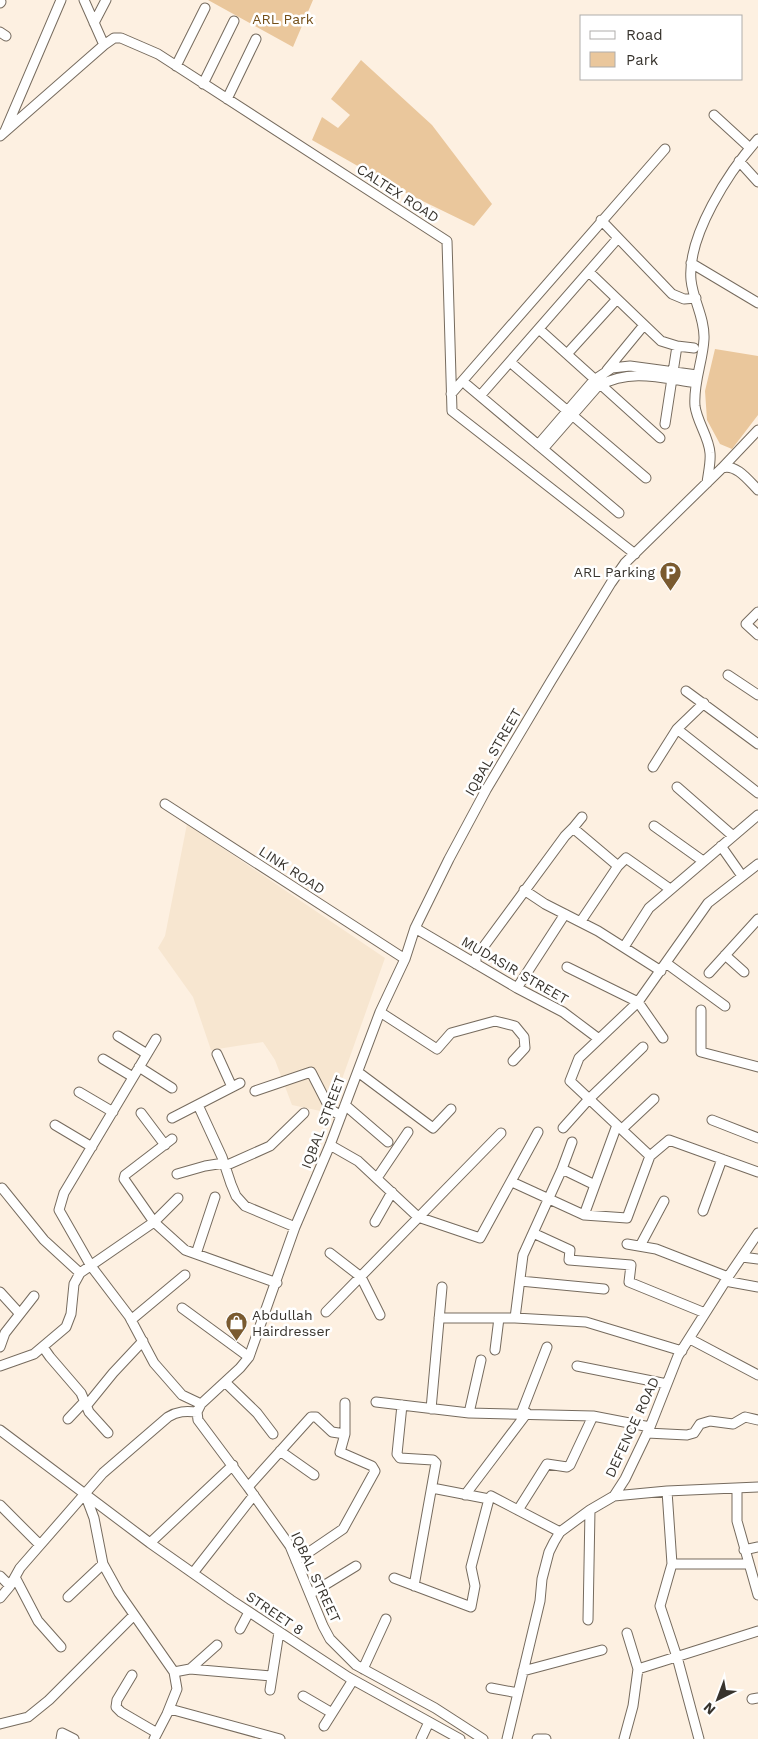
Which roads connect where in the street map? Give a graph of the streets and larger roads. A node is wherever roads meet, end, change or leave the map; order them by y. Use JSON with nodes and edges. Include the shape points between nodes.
{"nodes":[{"id":1,"x":61,"y":0,"type":"edge"},
{"id":2,"x":84,"y":0,"type":"edge"},
{"id":3,"x":88,"y":0,"type":"edge"},
{"id":4,"x":106,"y":0,"type":"edge"},
{"id":5,"x":205,"y":8,"type":"dead end"},
{"id":6,"x":89,"y":12,"type":"junction"},
{"id":7,"x":234,"y":21,"type":"dead end"},
{"id":8,"x":94,"y":23,"type":"junction"},
{"id":9,"x":256,"y":39,"type":"dead end"},
{"id":10,"x":104,"y":45,"type":"junction"},
{"id":11,"x":176,"y":66,"type":"junction"},
{"id":12,"x":203,"y":84,"type":"junction"},
{"id":13,"x":226,"y":99,"type":"junction"},
{"id":14,"x":714,"y":116,"type":"dead end"},
{"id":15,"x":2,"y":134,"type":"edge"},
{"id":16,"x":758,"y":139,"type":"edge"},
{"id":17,"x":750,"y":148,"type":"junction"},
{"id":18,"x":665,"y":150,"type":"dead end"},
{"id":19,"x":739,"y":161,"type":"junction"},
{"id":20,"x":758,"y":182,"type":"edge"},
{"id":21,"x":601,"y":220,"type":"junction"},
{"id":22,"x":618,"y":238,"type":"junction"},
{"id":23,"x":691,"y":263,"type":"junction"},
{"id":24,"x":589,"y":272,"type":"junction"},
{"id":25,"x":696,"y":298,"type":"junction"},
{"id":26,"x":617,"y":299,"type":"junction"},
{"id":27,"x":758,"y":303,"type":"edge"},
{"id":28,"x":644,"y":325,"type":"junction"},
{"id":29,"x":539,"y":329,"type":"junction"},
{"id":30,"x":677,"y":346,"type":"junction"},
{"id":31,"x":694,"y":348,"type":"dead end"},
{"id":32,"x":567,"y":354,"type":"junction"},
{"id":33,"x":510,"y":362,"type":"junction"},
{"id":34,"x":605,"y":372,"type":"junction"},
{"id":35,"x":672,"y":376,"type":"junction"},
{"id":36,"x":697,"y":379,"type":"junction"},
{"id":37,"x":598,"y":382,"type":"junction"},
{"id":38,"x":467,"y":385,"type":"dead end"},
{"id":39,"x":451,"y":394,"type":"junction"},
{"id":40,"x":480,"y":396,"type":"junction"},
{"id":41,"x":570,"y":413,"type":"junction"},
{"id":42,"x":665,"y":424,"type":"dead end"},
{"id":43,"x":758,"y":430,"type":"edge"},
{"id":44,"x":660,"y":438,"type":"dead end"},
{"id":45,"x":541,"y":447,"type":"junction"},
{"id":46,"x":722,"y":468,"type":"junction"},
{"id":47,"x":646,"y":478,"type":"dead end"},
{"id":48,"x":707,"y":483,"type":"junction"},
{"id":49,"x":758,"y":490,"type":"edge"},
{"id":50,"x":619,"y":513,"type":"dead end"},
{"id":51,"x":635,"y":554,"type":"junction"},
{"id":52,"x":758,"y":612,"type":"edge"},
{"id":53,"x":758,"y":635,"type":"edge"},
{"id":54,"x":728,"y":675,"type":"dead end"},
{"id":55,"x":686,"y":691,"type":"dead end"},
{"id":56,"x":758,"y":695,"type":"edge"},
{"id":57,"x":704,"y":703,"type":"junction"},
{"id":58,"x":677,"y":729,"type":"junction"},
{"id":59,"x":758,"y":744,"type":"edge"},
{"id":60,"x":654,"y":767,"type":"dead end"},
{"id":61,"x":676,"y":787,"type":"dead end"},
{"id":62,"x":758,"y":793,"type":"edge"},
{"id":63,"x":165,"y":804,"type":"dead end"},
{"id":64,"x":758,"y":815,"type":"edge"},
{"id":65,"x":582,"y":817,"type":"dead end"},
{"id":66,"x":654,"y":826,"type":"dead end"},
{"id":67,"x":573,"y":828,"type":"junction"},
{"id":68,"x":733,"y":836,"type":"junction"},
{"id":69,"x":721,"y":846,"type":"junction"},
{"id":70,"x":703,"y":861,"type":"junction"},
{"id":71,"x":758,"y":864,"type":"edge"},
{"id":72,"x":618,"y":866,"type":"junction"},
{"id":73,"x":742,"y":876,"type":"junction"},
{"id":74,"x":524,"y":890,"type":"junction"},
{"id":75,"x":670,"y":890,"type":"junction"},
{"id":76,"x":565,"y":914,"type":"junction"},
{"id":77,"x":758,"y":919,"type":"edge"},
{"id":78,"x":581,"y":921,"type":"junction"},
{"id":79,"x":415,"y":928,"type":"junction"},
{"id":80,"x":624,"y":947,"type":"junction"},
{"id":81,"x":726,"y":955,"type":"junction"},
{"id":82,"x":404,"y":958,"type":"junction"},
{"id":83,"x":476,"y":964,"type":"junction"},
{"id":84,"x":566,"y":967,"type":"dead end"},
{"id":85,"x":664,"y":967,"type":"junction"},
{"id":86,"x":744,"y":972,"type":"dead end"},
{"id":87,"x":708,"y":973,"type":"dead end"},
{"id":88,"x":517,"y":988,"type":"junction"},
{"id":89,"x":638,"y":1002,"type":"junction"},
{"id":90,"x":726,"y":1006,"type":"dead end"},
{"id":91,"x":701,"y":1010,"type":"dead end"},
{"id":92,"x":380,"y":1012,"type":"junction"},
{"id":93,"x":118,"y":1036,"type":"dead end"},
{"id":94,"x":663,"y":1038,"type":"dead end"},
{"id":95,"x":156,"y":1039,"type":"dead end"},
{"id":96,"x":599,"y":1040,"type":"junction"},
{"id":97,"x":643,"y":1047,"type":"dead end"},
{"id":98,"x":147,"y":1054,"type":"junction"},
{"id":99,"x":217,"y":1054,"type":"dead end"},
{"id":100,"x":103,"y":1059,"type":"dead end"},
{"id":101,"x":513,"y":1061,"type":"dead end"},
{"id":102,"x":758,"y":1066,"type":"edge"},
{"id":103,"x":139,"y":1067,"type":"junction"},
{"id":104,"x":358,"y":1072,"type":"junction"},
{"id":105,"x":133,"y":1077,"type":"junction"},
{"id":106,"x":172,"y":1088,"type":"dead end"},
{"id":107,"x":255,"y":1091,"type":"dead end"},
{"id":108,"x":79,"y":1092,"type":"dead end"},
{"id":109,"x":590,"y":1099,"type":"junction"},
{"id":110,"x":654,"y":1099,"type":"dead end"},
{"id":111,"x":198,"y":1105,"type":"junction"},
{"id":112,"x":345,"y":1105,"type":"junction"},
{"id":113,"x":451,"y":1108,"type":"dead end"},
{"id":114,"x":113,"y":1112,"type":"junction"},
{"id":115,"x":141,"y":1113,"type":"dead end"},
{"id":116,"x":304,"y":1113,"type":"dead end"},
{"id":117,"x":341,"y":1116,"type":"junction"},
{"id":118,"x":172,"y":1118,"type":"dead end"},
{"id":119,"x":712,"y":1120,"type":"dead end"},
{"id":120,"x":55,"y":1125,"type":"dead end"},
{"id":121,"x":619,"y":1127,"type":"junction"},
{"id":122,"x":563,"y":1128,"type":"dead end"},
{"id":123,"x":408,"y":1132,"type":"dead end"},
{"id":124,"x":538,"y":1132,"type":"dead end"},
{"id":125,"x":501,"y":1133,"type":"dead end"},
{"id":126,"x":758,"y":1138,"type":"edge"},
{"id":127,"x":388,"y":1142,"type":"dead end"},
{"id":128,"x":572,"y":1142,"type":"dead end"},
{"id":129,"x":330,"y":1145,"type":"junction"},
{"id":130,"x":92,"y":1147,"type":"junction"},
{"id":131,"x":650,"y":1156,"type":"junction"},
{"id":132,"x":722,"y":1159,"type":"junction"},
{"id":133,"x":225,"y":1165,"type":"junction"},
{"id":134,"x":562,"y":1169,"type":"junction"},
{"id":135,"x":758,"y":1172,"type":"edge"},
{"id":136,"x":177,"y":1174,"type":"dead end"},
{"id":137,"x":377,"y":1178,"type":"junction"},
{"id":138,"x":512,"y":1182,"type":"junction"},
{"id":139,"x":595,"y":1185,"type":"junction"},
{"id":140,"x":2,"y":1188,"type":"dead end"},
{"id":141,"x":392,"y":1192,"type":"junction"},
{"id":142,"x":215,"y":1197,"type":"dead end"},
{"id":143,"x":178,"y":1198,"type":"dead end"},
{"id":144,"x":549,"y":1198,"type":"junction"},
{"id":145,"x":664,"y":1202,"type":"dead end"},
{"id":146,"x":703,"y":1211,"type":"dead end"},
{"id":147,"x":584,"y":1215,"type":"junction"},
{"id":148,"x":418,"y":1217,"type":"junction"},
{"id":149,"x":154,"y":1222,"type":"junction"},
{"id":150,"x":375,"y":1222,"type":"dead end"},
{"id":151,"x":296,"y":1227,"type":"junction"},
{"id":152,"x":533,"y":1233,"type":"junction"},
{"id":153,"x":758,"y":1233,"type":"edge"},
{"id":154,"x":627,"y":1244,"type":"dead end"},
{"id":155,"x":640,"y":1246,"type":"junction"},
{"id":156,"x":330,"y":1253,"type":"dead end"},
{"id":157,"x":196,"y":1254,"type":"junction"},
{"id":158,"x":742,"y":1257,"type":"junction"},
{"id":159,"x":758,"y":1260,"type":"edge"},
{"id":160,"x":91,"y":1266,"type":"junction"},
{"id":161,"x":80,"y":1273,"type":"junction"},
{"id":162,"x":185,"y":1275,"type":"dead end"},
{"id":163,"x":361,"y":1277,"type":"junction"},
{"id":164,"x":726,"y":1279,"type":"junction"},
{"id":165,"x":520,"y":1280,"type":"junction"},
{"id":166,"x":276,"y":1283,"type":"junction"},
{"id":167,"x":442,"y":1287,"type":"dead end"},
{"id":168,"x":758,"y":1287,"type":"edge"},
{"id":169,"x":604,"y":1289,"type":"dead end"},
{"id":170,"x":0,"y":1292,"type":"edge"},
{"id":171,"x":34,"y":1296,"type":"dead end"},
{"id":172,"x":182,"y":1308,"type":"dead end"},
{"id":173,"x":326,"y":1312,"type":"dead end"},
{"id":174,"x":705,"y":1313,"type":"junction"},
{"id":175,"x":20,"y":1314,"type":"junction"},
{"id":176,"x":380,"y":1315,"type":"dead end"},
{"id":177,"x":440,"y":1318,"type":"junction"},
{"id":178,"x":499,"y":1318,"type":"junction"},
{"id":179,"x":515,"y":1318,"type":"junction"},
{"id":180,"x":131,"y":1320,"type":"junction"},
{"id":181,"x":690,"y":1339,"type":"junction"},
{"id":182,"x":143,"y":1341,"type":"junction"},
{"id":183,"x":0,"y":1347,"type":"edge"},
{"id":184,"x":43,"y":1347,"type":"junction"},
{"id":185,"x":547,"y":1348,"type":"dead end"},
{"id":186,"x":494,"y":1350,"type":"dead end"},
{"id":187,"x":682,"y":1350,"type":"junction"},
{"id":188,"x":249,"y":1356,"type":"junction"},
{"id":189,"x":481,"y":1360,"type":"dead end"},
{"id":190,"x":0,"y":1366,"type":"edge"},
{"id":191,"x":577,"y":1366,"type":"dead end"},
{"id":192,"x":758,"y":1375,"type":"edge"},
{"id":193,"x":225,"y":1382,"type":"junction"},
{"id":194,"x":667,"y":1384,"type":"junction"},
{"id":195,"x":376,"y":1402,"type":"dead end"},
{"id":196,"x":86,"y":1403,"type":"junction"},
{"id":197,"x":345,"y":1404,"type":"dead end"},
{"id":198,"x":402,"y":1405,"type":"junction"},
{"id":199,"x":199,"y":1408,"type":"junction"},
{"id":200,"x":431,"y":1409,"type":"junction"},
{"id":201,"x":469,"y":1413,"type":"junction"},
{"id":202,"x":524,"y":1414,"type":"junction"},
{"id":203,"x":593,"y":1416,"type":"junction"},
{"id":204,"x":68,"y":1419,"type":"dead end"},
{"id":205,"x":758,"y":1420,"type":"edge"},
{"id":206,"x":648,"y":1430,"type":"junction"},
{"id":207,"x":108,"y":1433,"type":"dead end"},
{"id":208,"x":273,"y":1434,"type":"dead end"},
{"id":209,"x":345,"y":1434,"type":"junction"},
{"id":210,"x":2,"y":1435,"type":"edge"},
{"id":211,"x":280,"y":1451,"type":"junction"},
{"id":212,"x":233,"y":1465,"type":"junction"},
{"id":213,"x":314,"y":1476,"type":"dead end"},
{"id":214,"x":248,"y":1487,"type":"junction"},
{"id":215,"x":758,"y":1487,"type":"edge"},
{"id":216,"x":432,"y":1488,"type":"junction"},
{"id":217,"x":737,"y":1488,"type":"junction"},
{"id":218,"x":667,"y":1491,"type":"junction"},
{"id":219,"x":85,"y":1494,"type":"junction"},
{"id":220,"x":465,"y":1494,"type":"junction"},
{"id":221,"x":254,"y":1495,"type":"junction"},
{"id":222,"x":614,"y":1496,"type":"junction"},
{"id":223,"x":489,"y":1499,"type":"junction"},
{"id":224,"x":0,"y":1505,"type":"edge"},
{"id":225,"x":518,"y":1510,"type":"junction"},
{"id":226,"x":590,"y":1510,"type":"junction"},
{"id":227,"x":560,"y":1532,"type":"junction"},
{"id":228,"x":150,"y":1543,"type":"junction"},
{"id":229,"x":40,"y":1545,"type":"junction"},
{"id":230,"x":758,"y":1547,"type":"edge"},
{"id":231,"x":744,"y":1550,"type":"junction"},
{"id":232,"x":296,"y":1561,"type":"junction"},
{"id":233,"x":103,"y":1564,"type":"junction"},
{"id":234,"x":672,"y":1564,"type":"junction"},
{"id":235,"x":749,"y":1564,"type":"junction"},
{"id":236,"x":356,"y":1566,"type":"dead end"},
{"id":237,"x":192,"y":1573,"type":"junction"},
{"id":238,"x":0,"y":1576,"type":"edge"},
{"id":239,"x":15,"y":1577,"type":"junction"},
{"id":240,"x":394,"y":1578,"type":"dead end"},
{"id":241,"x":10,"y":1586,"type":"junction"},
{"id":242,"x":414,"y":1586,"type":"junction"},
{"id":243,"x":310,"y":1594,"type":"junction"},
{"id":244,"x":758,"y":1595,"type":"edge"},
{"id":245,"x":68,"y":1597,"type":"dead end"},
{"id":246,"x":0,"y":1598,"type":"edge"},
{"id":247,"x":249,"y":1612,"type":"junction"},
{"id":248,"x":134,"y":1615,"type":"junction"},
{"id":249,"x":386,"y":1619,"type":"dead end"},
{"id":250,"x":588,"y":1620,"type":"dead end"},
{"id":251,"x":240,"y":1629,"type":"dead end"},
{"id":252,"x":758,"y":1631,"type":"edge"},
{"id":253,"x":279,"y":1632,"type":"junction"},
{"id":254,"x":627,"y":1633,"type":"dead end"},
{"id":255,"x":217,"y":1645,"type":"dead end"},
{"id":256,"x":61,"y":1647,"type":"dead end"},
{"id":257,"x":602,"y":1650,"type":"dead end"},
{"id":258,"x":677,"y":1657,"type":"junction"},
{"id":259,"x":190,"y":1669,"type":"junction"},
{"id":260,"x":363,"y":1669,"type":"junction"},
{"id":261,"x":638,"y":1669,"type":"junction"},
{"id":262,"x":523,"y":1671,"type":"junction"},
{"id":263,"x":174,"y":1672,"type":"junction"},
{"id":264,"x":132,"y":1675,"type":"dead end"},
{"id":265,"x":271,"y":1676,"type":"junction"},
{"id":266,"x":353,"y":1680,"type":"junction"},
{"id":267,"x":491,"y":1688,"type":"dead end"},
{"id":268,"x":270,"y":1690,"type":"dead end"},
{"id":269,"x":518,"y":1693,"type":"junction"},
{"id":270,"x":303,"y":1696,"type":"dead end"},
{"id":271,"x":170,"y":1709,"type":"junction"},
{"id":272,"x":332,"y":1713,"type":"junction"},
{"id":273,"x":430,"y":1722,"type":"junction"},
{"id":274,"x":0,"y":1724,"type":"edge"},
{"id":275,"x":324,"y":1726,"type":"dead end"},
{"id":276,"x":156,"y":1736,"type":"edge"},
{"id":277,"x":61,"y":1739,"type":"edge"},
{"id":278,"x":74,"y":1739,"type":"edge"},
{"id":279,"x":280,"y":1739,"type":"edge"},
{"id":280,"x":421,"y":1739,"type":"edge"},
{"id":281,"x":460,"y":1739,"type":"edge"},
{"id":282,"x":483,"y":1739,"type":"edge"},
{"id":283,"x":507,"y":1739,"type":"edge"},
{"id":284,"x":537,"y":1739,"type":"edge"},
{"id":285,"x":546,"y":1739,"type":"edge"},
{"id":286,"x":624,"y":1739,"type":"edge"},
{"id":287,"x":698,"y":1739,"type":"edge"}],
"edges":[{"from":1,"to":15,"type":"street"},
{"from":2,"to":6,"type":"street"},
{"from":3,"to":6,"type":"street"},
{"from":4,"to":8,"type":"street"},
{"from":5,"to":11,"type":"street"},
{"from":6,"to":8,"type":"street"},
{"from":7,"to":12,"type":"street"},
{"from":8,"to":10,"type":"street"},
{"from":9,"to":13,"type":"street"},
{"from":10,"to":11,"type":"street","name":"CALTEX ROAD","via":[[114,38],[121,38],[158,54]]},
{"from":10,"to":15,"type":"street","name":"CALTEX ROAD"},
{"from":11,"to":12,"type":"street","name":"CALTEX ROAD"},
{"from":12,"to":13,"type":"street","name":"CALTEX ROAD"},
{"from":13,"to":39,"type":"street","name":"CALTEX ROAD","via":[[447,241]]},
{"from":14,"to":17,"type":"street"},
{"from":16,"to":17,"type":"street"},
{"from":17,"to":19,"type":"street"},
{"from":18,"to":21,"type":"street"},
{"from":19,"to":20,"type":"street"},
{"from":19,"to":23,"type":"street","via":[[699,230]]},
{"from":21,"to":22,"type":"street"},
{"from":21,"to":39,"type":"street"},
{"from":22,"to":24,"type":"street"},
{"from":22,"to":25,"type":"street","via":[[672,294],[684,300]]},
{"from":23,"to":25,"type":"street","via":[[691,283]]},
{"from":23,"to":27,"type":"street"},
{"from":24,"to":26,"type":"street"},
{"from":24,"to":29,"type":"street"},
{"from":25,"to":36,"type":"street","via":[[704,326]]},
{"from":26,"to":28,"type":"street"},
{"from":26,"to":32,"type":"street"},
{"from":28,"to":30,"type":"street","via":[[661,341]]},
{"from":28,"to":34,"type":"street"},
{"from":29,"to":32,"type":"street"},
{"from":29,"to":33,"type":"street"},
{"from":30,"to":31,"type":"street"},
{"from":30,"to":35,"type":"street"},
{"from":32,"to":37,"type":"street"},
{"from":33,"to":40,"type":"street"},
{"from":33,"to":41,"type":"street"},
{"from":34,"to":35,"type":"street","via":[[621,366]]},
{"from":34,"to":37,"type":"street"},
{"from":35,"to":36,"type":"street"},
{"from":35,"to":37,"type":"street","via":[[640,374]]},
{"from":35,"to":42,"type":"street"},
{"from":36,"to":48,"type":"street","via":[[695,409],[710,453]]},
{"from":37,"to":41,"type":"street"},
{"from":37,"to":44,"type":"street"},
{"from":38,"to":40,"type":"street"},
{"from":39,"to":51,"type":"street","name":"CALTEX ROAD","via":[[452,411]]},
{"from":40,"to":45,"type":"street"},
{"from":41,"to":45,"type":"street"},
{"from":41,"to":47,"type":"street"},
{"from":43,"to":46,"type":"street","name":"IQBAL STREET"},
{"from":45,"to":50,"type":"street"},
{"from":46,"to":48,"type":"street","name":"IQBAL STREET"},
{"from":46,"to":49,"type":"street","via":[[734,469]]},
{"from":48,"to":51,"type":"street","name":"IQBAL STREET"},
{"from":51,"to":79,"type":"street","name":"IQBAL STREET","via":[[611,583],[491,782]]},
{"from":52,"to":53,"type":"street","via":[[746,624]]},
{"from":54,"to":56,"type":"street"},
{"from":55,"to":57,"type":"street"},
{"from":57,"to":58,"type":"street"},
{"from":57,"to":59,"type":"street"},
{"from":58,"to":60,"type":"street"},
{"from":58,"to":62,"type":"street"},
{"from":61,"to":68,"type":"street"},
{"from":63,"to":82,"type":"street","name":"LINK ROAD"},
{"from":64,"to":68,"type":"street"},
{"from":65,"to":67,"type":"street"},
{"from":66,"to":70,"type":"street"},
{"from":67,"to":72,"type":"street"},
{"from":67,"to":74,"type":"street"},
{"from":68,"to":69,"type":"street"},
{"from":69,"to":70,"type":"street"},
{"from":69,"to":73,"type":"street"},
{"from":70,"to":75,"type":"street"},
{"from":71,"to":73,"type":"street"},
{"from":72,"to":75,"type":"street","via":[[626,858]]},
{"from":72,"to":78,"type":"street"},
{"from":73,"to":85,"type":"street","via":[[708,903]]},
{"from":74,"to":76,"type":"street"},
{"from":74,"to":83,"type":"street","via":[[476,957]]},
{"from":75,"to":80,"type":"street","via":[[649,908]]},
{"from":76,"to":78,"type":"street"},
{"from":76,"to":88,"type":"street"},
{"from":77,"to":81,"type":"street"},
{"from":78,"to":80,"type":"street"},
{"from":79,"to":82,"type":"street","name":"IQBAL STREET"},
{"from":79,"to":83,"type":"street","name":"MUDASIR STREET"},
{"from":80,"to":85,"type":"street"},
{"from":81,"to":86,"type":"street"},
{"from":81,"to":87,"type":"street"},
{"from":82,"to":92,"type":"street","name":"IQBAL STREET"},
{"from":83,"to":88,"type":"street","name":"MUDASIR STREET"},
{"from":84,"to":89,"type":"street"},
{"from":85,"to":89,"type":"street"},
{"from":85,"to":90,"type":"street"},
{"from":88,"to":96,"type":"street","name":"MUDASIR STREET","via":[[563,1012]]},
{"from":89,"to":94,"type":"street"},
{"from":89,"to":96,"type":"street"},
{"from":91,"to":102,"type":"street","via":[[701,1052]]},
{"from":92,"to":101,"type":"street","via":[[437,1049],[451,1033],[495,1021],[515,1026],[524,1037],[525,1048]]},
{"from":92,"to":104,"type":"street","name":"IQBAL STREET"},
{"from":93,"to":98,"type":"street"},
{"from":95,"to":98,"type":"street"},
{"from":96,"to":109,"type":"street","via":[[579,1058],[570,1081]]},
{"from":97,"to":109,"type":"street"},
{"from":98,"to":103,"type":"street"},
{"from":99,"to":111,"type":"street","via":[[236,1085]]},
{"from":100,"to":105,"type":"street"},
{"from":103,"to":105,"type":"street"},
{"from":103,"to":106,"type":"street"},
{"from":104,"to":112,"type":"street","name":"IQBAL STREET"},
{"from":104,"to":113,"type":"street","via":[[433,1128]]},
{"from":105,"to":114,"type":"street"},
{"from":107,"to":117,"type":"street","via":[[311,1072],[330,1109]]},
{"from":108,"to":114,"type":"street"},
{"from":109,"to":121,"type":"street"},
{"from":109,"to":122,"type":"street"},
{"from":110,"to":121,"type":"street"},
{"from":111,"to":118,"type":"street"},
{"from":111,"to":133,"type":"street"},
{"from":112,"to":117,"type":"street","name":"IQBAL STREET"},
{"from":112,"to":127,"type":"street"},
{"from":114,"to":130,"type":"street"},
{"from":115,"to":149,"type":"street","via":[[168,1142],[124,1179]]},
{"from":116,"to":133,"type":"street","via":[[270,1146]]},
{"from":117,"to":129,"type":"street","name":"IQBAL STREET"},
{"from":119,"to":126,"type":"street"},
{"from":120,"to":130,"type":"street"},
{"from":121,"to":131,"type":"street"},
{"from":121,"to":139,"type":"street"},
{"from":123,"to":137,"type":"street"},
{"from":124,"to":138,"type":"street"},
{"from":125,"to":148,"type":"street"},
{"from":128,"to":134,"type":"street"},
{"from":129,"to":137,"type":"street","via":[[358,1161]]},
{"from":129,"to":151,"type":"street","name":"IQBAL STREET"},
{"from":130,"to":160,"type":"street","via":[[64,1194],[59,1210]]},
{"from":131,"to":132,"type":"street","via":[[669,1140]]},
{"from":131,"to":147,"type":"street","via":[[627,1218]]},
{"from":132,"to":135,"type":"street"},
{"from":132,"to":146,"type":"street"},
{"from":133,"to":136,"type":"street","via":[[205,1166]]},
{"from":133,"to":151,"type":"street","via":[[236,1196],[245,1206]]},
{"from":134,"to":139,"type":"street"},
{"from":134,"to":144,"type":"street"},
{"from":137,"to":141,"type":"street"},
{"from":138,"to":144,"type":"street"},
{"from":138,"to":148,"type":"street","via":[[480,1238]]},
{"from":139,"to":147,"type":"street"},
{"from":140,"to":161,"type":"street","via":[[44,1240]]},
{"from":141,"to":148,"type":"street"},
{"from":141,"to":150,"type":"street"},
{"from":142,"to":157,"type":"street"},
{"from":143,"to":149,"type":"street"},
{"from":144,"to":147,"type":"street"},
{"from":144,"to":152,"type":"street"},
{"from":145,"to":155,"type":"street"},
{"from":148,"to":163,"type":"street"},
{"from":149,"to":157,"type":"street","via":[[185,1250]]},
{"from":149,"to":160,"type":"street"},
{"from":151,"to":166,"type":"street","name":"IQBAL STREET"},
{"from":152,"to":165,"type":"street","via":[[523,1255]]},
{"from":152,"to":174,"type":"street","via":[[570,1250],[568,1260],[631,1265],[629,1282]]},
{"from":153,"to":158,"type":"street","name":"DEFENCE ROAD"},
{"from":154,"to":155,"type":"street"},
{"from":155,"to":164,"type":"street","via":[[656,1249]]},
{"from":156,"to":163,"type":"street"},
{"from":157,"to":166,"type":"street"},
{"from":158,"to":159,"type":"street"},
{"from":158,"to":164,"type":"street","name":"DEFENCE ROAD"},
{"from":160,"to":161,"type":"street"},
{"from":160,"to":180,"type":"street"},
{"from":161,"to":184,"type":"street","via":[[74,1284],[66,1327]]},
{"from":162,"to":180,"type":"street"},
{"from":163,"to":173,"type":"street"},
{"from":163,"to":176,"type":"street"},
{"from":164,"to":168,"type":"street"},
{"from":164,"to":174,"type":"street","name":"DEFENCE ROAD"},
{"from":165,"to":169,"type":"street"},
{"from":165,"to":179,"type":"street"},
{"from":166,"to":188,"type":"street","name":"IQBAL STREET"},
{"from":167,"to":177,"type":"street"},
{"from":170,"to":175,"type":"street"},
{"from":171,"to":175,"type":"street"},
{"from":172,"to":188,"type":"street"},
{"from":174,"to":181,"type":"street","name":"DEFENCE ROAD"},
{"from":175,"to":183,"type":"street","via":[[5,1333]]},
{"from":177,"to":178,"type":"street"},
{"from":177,"to":200,"type":"street"},
{"from":178,"to":179,"type":"street"},
{"from":178,"to":186,"type":"street"},
{"from":179,"to":187,"type":"street","via":[[586,1322]]},
{"from":180,"to":182,"type":"street"},
{"from":181,"to":187,"type":"street","name":"DEFENCE ROAD"},
{"from":181,"to":192,"type":"street"},
{"from":182,"to":196,"type":"street"},
{"from":182,"to":199,"type":"street","via":[[167,1380]]},
{"from":184,"to":190,"type":"street","via":[[34,1354]]},
{"from":184,"to":196,"type":"street"},
{"from":185,"to":202,"type":"street"},
{"from":187,"to":194,"type":"street","name":"DEFENCE ROAD"},
{"from":188,"to":193,"type":"street","name":"IQBAL STREET"},
{"from":189,"to":201,"type":"street"},
{"from":191,"to":194,"type":"street"},
{"from":193,"to":199,"type":"street","name":"IQBAL STREET"},
{"from":193,"to":208,"type":"street"},
{"from":194,"to":206,"type":"street","name":"DEFENCE ROAD"},
{"from":195,"to":198,"type":"street"},
{"from":196,"to":204,"type":"street"},
{"from":196,"to":207,"type":"street","via":[[89,1412]]},
{"from":197,"to":209,"type":"street"},
{"from":198,"to":200,"type":"street"},
{"from":198,"to":216,"type":"street","via":[[397,1454],[400,1458],[435,1461]]},
{"from":199,"to":212,"type":"street","name":"IQBAL STREET","via":[[198,1420]]},
{"from":199,"to":219,"type":"street","via":[[176,1412],[168,1417],[119,1457]]},
{"from":200,"to":201,"type":"street"},
{"from":201,"to":202,"type":"street"},
{"from":202,"to":203,"type":"street"},
{"from":202,"to":220,"type":"street"},
{"from":203,"to":206,"type":"street"},
{"from":203,"to":225,"type":"street","via":[[570,1465],[567,1468],[547,1464]]},
{"from":205,"to":206,"type":"street","via":[[745,1417],[733,1424],[710,1421],[700,1424],[694,1434],[687,1435]]},
{"from":206,"to":222,"type":"street","name":"DEFENCE ROAD"},
{"from":209,"to":211,"type":"street","via":[[332,1432],[316,1417],[311,1417]]},
{"from":209,"to":232,"type":"street","via":[[340,1452],[375,1470],[343,1530]]},
{"from":210,"to":219,"type":"street","name":"STREET 8"},
{"from":211,"to":213,"type":"street"},
{"from":211,"to":214,"type":"street"},
{"from":212,"to":214,"type":"street","name":"IQBAL STREET"},
{"from":212,"to":228,"type":"street"},
{"from":214,"to":221,"type":"street","name":"IQBAL STREET"},
{"from":215,"to":217,"type":"street"},
{"from":216,"to":220,"type":"street"},
{"from":216,"to":242,"type":"street"},
{"from":217,"to":218,"type":"street"},
{"from":217,"to":231,"type":"street","via":[[736,1521]]},
{"from":218,"to":222,"type":"street"},
{"from":218,"to":234,"type":"street"},
{"from":219,"to":228,"type":"street","name":"STREET 8"},
{"from":219,"to":229,"type":"street"},
{"from":219,"to":233,"type":"street","via":[[94,1518]]},
{"from":220,"to":223,"type":"street"},
{"from":221,"to":232,"type":"street","name":"IQBAL STREET","via":[[290,1546]]},
{"from":221,"to":237,"type":"street"},
{"from":222,"to":226,"type":"street","name":"DEFENCE ROAD"},
{"from":223,"to":225,"type":"street","via":[[495,1497]]},
{"from":223,"to":242,"type":"street","via":[[472,1567],[475,1586],[471,1607]]},
{"from":224,"to":229,"type":"street"},
{"from":225,"to":227,"type":"street"},
{"from":226,"to":227,"type":"street","name":"DEFENCE ROAD"},
{"from":226,"to":250,"type":"street"},
{"from":227,"to":262,"type":"street","name":"DEFENCE ROAD","via":[[544,1570]]},
{"from":228,"to":237,"type":"street","name":"STREET 8"},
{"from":229,"to":239,"type":"street"},
{"from":230,"to":231,"type":"street"},
{"from":231,"to":235,"type":"street"},
{"from":232,"to":243,"type":"street","name":"IQBAL STREET"},
{"from":233,"to":245,"type":"street"},
{"from":233,"to":248,"type":"street"},
{"from":234,"to":235,"type":"street"},
{"from":234,"to":258,"type":"street","via":[[660,1606]]},
{"from":235,"to":244,"type":"street"},
{"from":236,"to":243,"type":"street"},
{"from":237,"to":247,"type":"street","name":"STREET 8"},
{"from":238,"to":241,"type":"street"},
{"from":239,"to":241,"type":"street"},
{"from":239,"to":256,"type":"street","via":[[38,1620]]},
{"from":240,"to":242,"type":"street"},
{"from":241,"to":246,"type":"street"},
{"from":243,"to":260,"type":"street","name":"IQBAL STREET","via":[[330,1639]]},
{"from":247,"to":251,"type":"street"},
{"from":247,"to":253,"type":"street","name":"STREET 8"},
{"from":248,"to":263,"type":"street"},
{"from":248,"to":274,"type":"street","via":[[49,1700],[28,1717]]},
{"from":249,"to":260,"type":"street"},
{"from":252,"to":258,"type":"street"},
{"from":253,"to":265,"type":"street"},
{"from":253,"to":266,"type":"street","name":"STREET 8"},
{"from":254,"to":261,"type":"street"},
{"from":255,"to":259,"type":"street"},
{"from":257,"to":262,"type":"street"},
{"from":258,"to":261,"type":"street"},
{"from":258,"to":287,"type":"street"},
{"from":259,"to":263,"type":"street"},
{"from":259,"to":265,"type":"street"},
{"from":260,"to":282,"type":"street","name":"IQBAL STREET","via":[[435,1708]]},
{"from":261,"to":286,"type":"street"},
{"from":262,"to":269,"type":"street","name":"DEFENCE ROAD"},
{"from":263,"to":271,"type":"street","via":[[177,1689]]},
{"from":264,"to":276,"type":"street","via":[[116,1707]]},
{"from":265,"to":268,"type":"street"},
{"from":266,"to":272,"type":"street"},
{"from":266,"to":273,"type":"street","name":"STREET 8"},
{"from":267,"to":269,"type":"street"},
{"from":269,"to":283,"type":"street","name":"DEFENCE ROAD"},
{"from":270,"to":272,"type":"street"},
{"from":271,"to":276,"type":"street"},
{"from":271,"to":279,"type":"street"},
{"from":272,"to":275,"type":"street"},
{"from":273,"to":280,"type":"street"},
{"from":273,"to":281,"type":"street","name":"STREET 8"},
{"from":277,"to":278,"type":"street","via":[[62,1733]]},
{"from":284,"to":285,"type":"street"}]}
